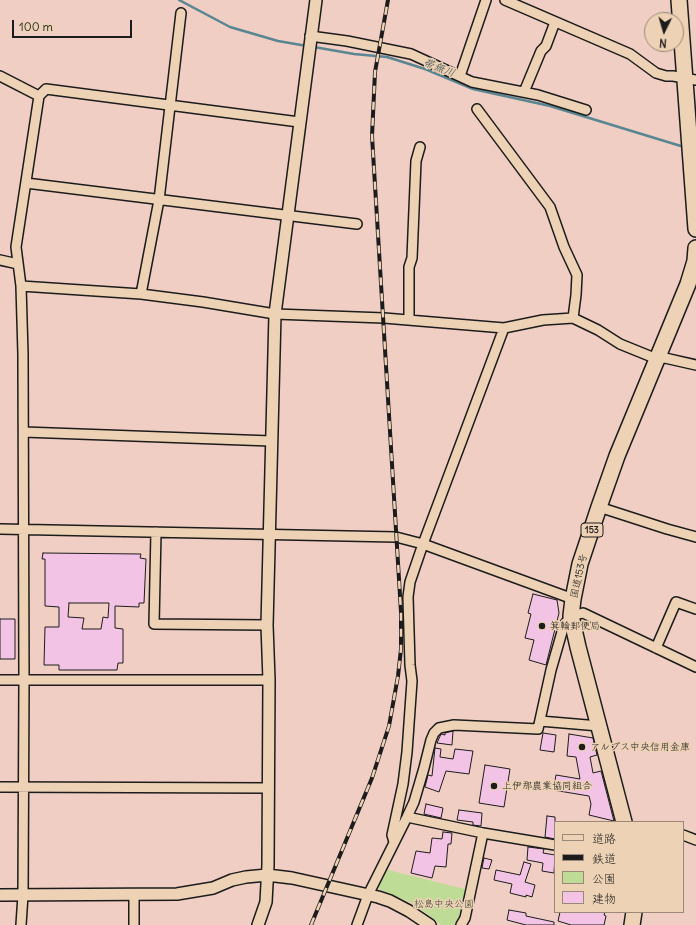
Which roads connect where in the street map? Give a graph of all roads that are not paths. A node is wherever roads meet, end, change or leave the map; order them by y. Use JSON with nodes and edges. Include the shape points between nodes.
{"nodes":[{"id":1,"x":316,"y":0,"type":"edge"},
{"id":2,"x":486,"y":0,"type":"edge"},
{"id":3,"x":505,"y":0,"type":"edge"},
{"id":4,"x":679,"y":0,"type":"edge"},
{"id":5,"x":181,"y":13,"type":"dead end"},
{"id":6,"x":555,"y":22,"type":"junction"},
{"id":7,"x":310,"y":43,"type":"junction"},
{"id":8,"x":0,"y":76,"type":"edge"},
{"id":9,"x":460,"y":76,"type":"junction"},
{"id":10,"x":690,"y":79,"type":"edge"},
{"id":11,"x":524,"y":92,"type":"junction"},
{"id":12,"x":39,"y":96,"type":"junction"},
{"id":13,"x":170,"y":105,"type":"junction"},
{"id":14,"x":477,"y":110,"type":"dead end"},
{"id":15,"x":586,"y":110,"type":"dead end"},
{"id":16,"x":299,"y":122,"type":"junction"},
{"id":17,"x":420,"y":147,"type":"dead end"},
{"id":18,"x":26,"y":183,"type":"junction"},
{"id":19,"x":159,"y":200,"type":"junction"},
{"id":20,"x":287,"y":216,"type":"junction"},
{"id":21,"x":357,"y":224,"type":"dead end"},
{"id":22,"x":696,"y":229,"type":"edge"},
{"id":23,"x":696,"y":248,"type":"edge"},
{"id":24,"x":0,"y":260,"type":"edge"},
{"id":25,"x":18,"y":264,"type":"junction"},
{"id":26,"x":21,"y":286,"type":"junction"},
{"id":27,"x":141,"y":294,"type":"junction"},
{"id":28,"x":275,"y":314,"type":"junction"},
{"id":29,"x":573,"y":318,"type":"junction"},
{"id":30,"x":409,"y":320,"type":"junction"},
{"id":31,"x":504,"y":328,"type":"junction"},
{"id":32,"x":657,"y":359,"type":"junction"},
{"id":33,"x":696,"y":365,"type":"edge"},
{"id":34,"x":24,"y":432,"type":"junction"},
{"id":35,"x":271,"y":441,"type":"junction"},
{"id":36,"x":599,"y":507,"type":"junction"},
{"id":37,"x":0,"y":529,"type":"edge"},
{"id":38,"x":24,"y":530,"type":"junction"},
{"id":39,"x":156,"y":532,"type":"junction"},
{"id":40,"x":269,"y":534,"type":"junction"},
{"id":41,"x":696,"y":537,"type":"edge"},
{"id":42,"x":423,"y":544,"type":"junction"},
{"id":43,"x":573,"y":599,"type":"junction"},
{"id":44,"x":696,"y":609,"type":"edge"},
{"id":45,"x":572,"y":616,"type":"junction"},
{"id":46,"x":268,"y":625,"type":"junction"},
{"id":47,"x":656,"y":648,"type":"junction"},
{"id":48,"x":696,"y":667,"type":"edge"},
{"id":49,"x":0,"y":680,"type":"edge"},
{"id":50,"x":24,"y":680,"type":"junction"},
{"id":51,"x":269,"y":680,"type":"junction"},
{"id":52,"x":540,"y":720,"type":"junction"},
{"id":53,"x":599,"y":726,"type":"junction"},
{"id":54,"x":23,"y":787,"type":"junction"},
{"id":55,"x":0,"y":788,"type":"edge"},
{"id":56,"x":268,"y":788,"type":"junction"},
{"id":57,"x":407,"y":817,"type":"junction"},
{"id":58,"x":624,"y":821,"type":"edge"},
{"id":59,"x":484,"y":833,"type":"junction"},
{"id":60,"x":684,"y":835,"type":"edge"},
{"id":61,"x":696,"y":840,"type":"edge"},
{"id":62,"x":394,"y":842,"type":"junction"},
{"id":63,"x":554,"y":845,"type":"edge"},
{"id":64,"x":267,"y":875,"type":"junction"},
{"id":65,"x":0,"y":895,"type":"edge"},
{"id":66,"x":23,"y":895,"type":"junction"},
{"id":67,"x":134,"y":895,"type":"junction"},
{"id":68,"x":368,"y":895,"type":"junction"},
{"id":69,"x":634,"y":913,"type":"edge"},
{"id":70,"x":361,"y":924,"type":"edge"},
{"id":71,"x":21,"y":925,"type":"edge"},
{"id":72,"x":134,"y":925,"type":"edge"},
{"id":73,"x":258,"y":925,"type":"edge"},
{"id":74,"x":430,"y":925,"type":"edge"},
{"id":75,"x":461,"y":925,"type":"edge"},
{"id":76,"x":632,"y":925,"type":"edge"}],
"edges":[{"from":1,"to":7,"type":"street"},
{"from":2,"to":9,"type":"street"},
{"from":3,"to":6,"type":"street"},
{"from":4,"to":10,"type":"highway"},
{"from":5,"to":13,"type":"street"},
{"from":6,"to":10,"type":"street","via":[[630,54],[656,73]]},
{"from":6,"to":11,"type":"street"},
{"from":7,"to":9,"type":"street","via":[[347,41],[410,54]]},
{"from":7,"to":16,"type":"street"},
{"from":8,"to":12,"type":"street"},
{"from":9,"to":11,"type":"street","via":[[472,82]]},
{"from":10,"to":22,"type":"highway","via":[[690,149]]},
{"from":11,"to":15,"type":"street"},
{"from":12,"to":13,"type":"street","via":[[46,90]]},
{"from":12,"to":18,"type":"street"},
{"from":13,"to":16,"type":"street"},
{"from":13,"to":19,"type":"street"},
{"from":14,"to":29,"type":"street","via":[[550,207],[577,275]]},
{"from":16,"to":20,"type":"street"},
{"from":17,"to":30,"type":"street","via":[[416,161],[412,258],[409,267]]},
{"from":18,"to":19,"type":"street"},
{"from":18,"to":25,"type":"street","via":[[16,247]]},
{"from":19,"to":20,"type":"street"},
{"from":19,"to":27,"type":"street"},
{"from":20,"to":21,"type":"street"},
{"from":20,"to":28,"type":"street"},
{"from":23,"to":32,"type":"highway","name":"国道153号","number":"153","via":[[688,284]]},
{"from":24,"to":25,"type":"street"},
{"from":25,"to":26,"type":"street"},
{"from":26,"to":27,"type":"street"},
{"from":26,"to":34,"type":"street"},
{"from":27,"to":28,"type":"street"},
{"from":28,"to":30,"type":"street"},
{"from":28,"to":35,"type":"street"},
{"from":29,"to":31,"type":"street","via":[[542,320]]},
{"from":29,"to":32,"type":"street","via":[[620,344]]},
{"from":30,"to":31,"type":"street"},
{"from":31,"to":42,"type":"street"},
{"from":32,"to":33,"type":"street","via":[[665,358]]},
{"from":32,"to":36,"type":"highway","name":"国道153号","number":"153"},
{"from":34,"to":35,"type":"street"},
{"from":34,"to":38,"type":"street"},
{"from":35,"to":40,"type":"street"},
{"from":36,"to":41,"type":"street"},
{"from":36,"to":43,"type":"highway","name":"国道153号","number":"153","via":[[580,564]]},
{"from":37,"to":38,"type":"street"},
{"from":38,"to":39,"type":"street"},
{"from":38,"to":50,"type":"street"},
{"from":39,"to":40,"type":"street"},
{"from":39,"to":46,"type":"street","via":[[154,624]]},
{"from":40,"to":42,"type":"street","via":[[396,537]]},
{"from":40,"to":46,"type":"street"},
{"from":42,"to":43,"type":"street"},
{"from":42,"to":62,"type":"street","via":[[410,582],[408,597],[412,681],[407,752],[392,835]]},
{"from":43,"to":45,"type":"highway","name":"国道153号","number":"153"},
{"from":44,"to":47,"type":"street","via":[[676,602]]},
{"from":45,"to":47,"type":"street","via":[[583,613]]},
{"from":45,"to":52,"type":"street","via":[[564,625]]},
{"from":45,"to":53,"type":"highway","name":"国道153号","number":"153"},
{"from":46,"to":51,"type":"street"},
{"from":47,"to":48,"type":"street"},
{"from":49,"to":50,"type":"street"},
{"from":50,"to":51,"type":"street"},
{"from":50,"to":54,"type":"street"},
{"from":51,"to":56,"type":"street"},
{"from":52,"to":53,"type":"street"},
{"from":52,"to":57,"type":"street","via":[[538,729],[454,725],[439,728],[431,740],[414,802]]},
{"from":53,"to":58,"type":"highway","name":"国道153号","number":"153"},
{"from":54,"to":55,"type":"street"},
{"from":54,"to":56,"type":"street"},
{"from":54,"to":66,"type":"street"},
{"from":56,"to":64,"type":"street"},
{"from":57,"to":59,"type":"street"},
{"from":57,"to":62,"type":"street"},
{"from":59,"to":63,"type":"street"},
{"from":59,"to":75,"type":"street"},
{"from":60,"to":61,"type":"street"},
{"from":62,"to":68,"type":"street"},
{"from":64,"to":67,"type":"street","via":[[246,876],[213,888],[177,894]]},
{"from":64,"to":68,"type":"street"},
{"from":64,"to":73,"type":"street","via":[[266,902]]},
{"from":65,"to":66,"type":"street"},
{"from":66,"to":67,"type":"street"},
{"from":66,"to":71,"type":"street"},
{"from":67,"to":72,"type":"street"},
{"from":68,"to":70,"type":"street"},
{"from":68,"to":74,"type":"street","via":[[399,905]]},
{"from":69,"to":76,"type":"highway"}]}
